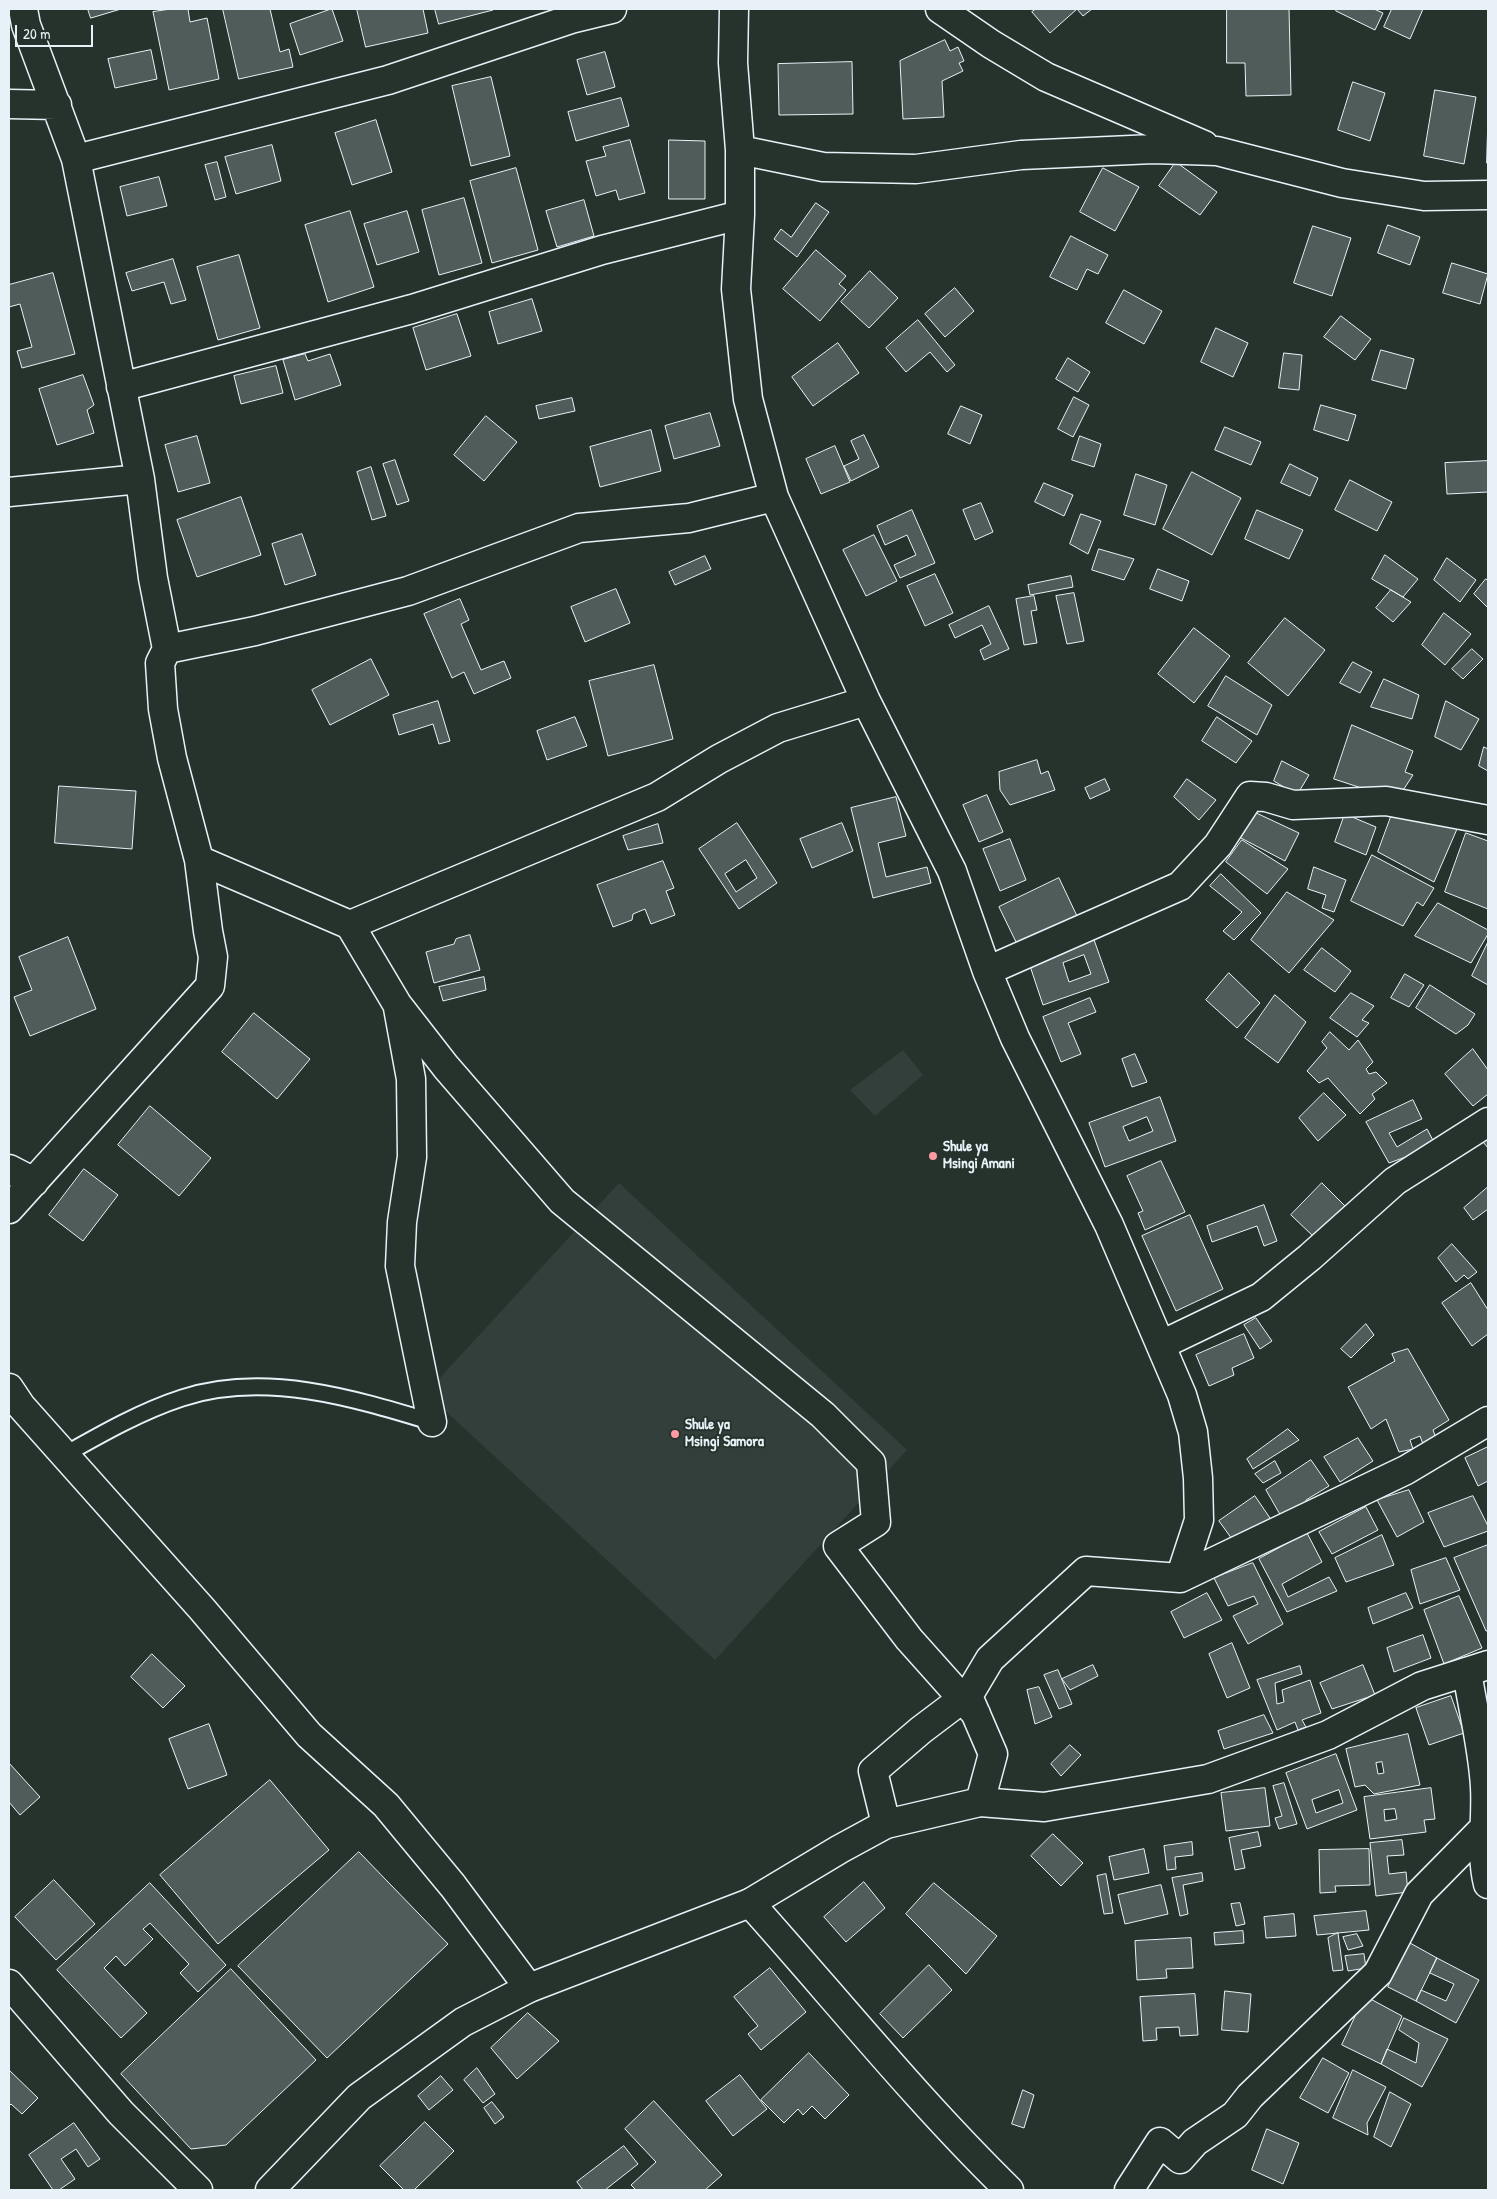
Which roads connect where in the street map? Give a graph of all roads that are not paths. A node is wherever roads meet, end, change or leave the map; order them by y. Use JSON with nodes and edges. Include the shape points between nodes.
{"nodes":[{"id":1,"x":23,"y":9,"type":"edge"},
{"id":2,"x":612,"y":9,"type":"edge"},
{"id":3,"x":734,"y":9,"type":"edge"},
{"id":4,"x":940,"y":9,"type":"edge"},
{"id":5,"x":9,"y":104,"type":"edge"},
{"id":6,"x":57,"y":105,"type":"junction"},
{"id":7,"x":740,"y":150,"type":"junction"},
{"id":8,"x":1217,"y":151,"type":"junction"},
{"id":9,"x":76,"y":158,"type":"junction"},
{"id":10,"x":1488,"y":195,"type":"edge"},
{"id":11,"x":740,"y":215,"type":"junction"},
{"id":12,"x":121,"y":388,"type":"junction"},
{"id":13,"x":140,"y":479,"type":"junction"},
{"id":14,"x":9,"y":492,"type":"edge"},
{"id":15,"x":774,"y":497,"type":"junction"},
{"id":16,"x":167,"y":648,"type":"junction"},
{"id":17,"x":866,"y":701,"type":"junction"},
{"id":18,"x":1488,"y":820,"type":"edge"},
{"id":19,"x":199,"y":860,"type":"junction"},
{"id":20,"x":350,"y":925,"type":"junction"},
{"id":21,"x":986,"y":971,"type":"junction"},
{"id":22,"x":397,"y":1004,"type":"junction"},
{"id":23,"x":1488,"y":1122,"type":"edge"},
{"id":24,"x":9,"y":1168,"type":"edge"},
{"id":25,"x":34,"y":1182,"type":"junction"},
{"id":26,"x":9,"y":1209,"type":"edge"},
{"id":27,"x":1161,"y":1345,"type":"junction"},
{"id":28,"x":9,"y":1388,"type":"edge"},
{"id":29,"x":432,"y":1422,"type":"joint"},
{"id":30,"x":1488,"y":1422,"type":"edge"},
{"id":31,"x":66,"y":1454,"type":"junction"},
{"id":32,"x":1180,"y":1578,"type":"junction"},
{"id":33,"x":1478,"y":1668,"type":"edge"},
{"id":34,"x":969,"y":1707,"type":"junction"},
{"id":35,"x":980,"y":1802,"type":"junction"},
{"id":36,"x":886,"y":1824,"type":"junction"},
{"id":37,"x":1487,"y":1826,"type":"edge"},
{"id":38,"x":1488,"y":1884,"type":"edge"},
{"id":39,"x":750,"y":1904,"type":"junction"},
{"id":40,"x":9,"y":1984,"type":"edge"},
{"id":41,"x":528,"y":1988,"type":"junction"},
{"id":42,"x":198,"y":2190,"type":"edge"},
{"id":43,"x":270,"y":2190,"type":"edge"},
{"id":44,"x":1009,"y":2190,"type":"edge"},
{"id":45,"x":1129,"y":2190,"type":"edge"}],
"edges":[{"from":1,"to":6,"type":"street","via":[[26,25]]},
{"from":2,"to":9,"type":"street","via":[[571,19],[388,80]]},
{"from":3,"to":7,"type":"street","via":[[733,63]]},
{"from":4,"to":8,"type":"street","via":[[1046,76]]},
{"from":5,"to":6,"type":"street"},
{"from":6,"to":9,"type":"street"},
{"from":7,"to":8,"type":"street","via":[[823,167],[916,168],[1040,154],[1153,148]]},
{"from":7,"to":11,"type":"street"},
{"from":8,"to":10,"type":"street","via":[[1351,184],[1424,196]]},
{"from":9,"to":12,"type":"street"},
{"from":11,"to":12,"type":"street","via":[[602,250],[412,309]]},
{"from":11,"to":15,"type":"street","via":[[736,289],[748,399]]},
{"from":12,"to":13,"type":"street"},
{"from":13,"to":14,"type":"street"},
{"from":13,"to":16,"type":"street","via":[[153,578]]},
{"from":15,"to":16,"type":"street","via":[[689,518],[579,528],[408,591],[255,631]]},
{"from":15,"to":17,"type":"street"},
{"from":16,"to":19,"type":"street","via":[[160,663],[163,709],[172,758]]},
{"from":17,"to":20,"type":"street","via":[[778,728],[657,797]]},
{"from":17,"to":21,"type":"street","via":[[952,871]]},
{"from":18,"to":21,"type":"street","via":[[1386,801],[1293,805],[1250,796],[1218,844],[1180,886]]},
{"from":19,"to":20,"type":"street"},
{"from":19,"to":25,"type":"street","via":[[213,957],[210,986]]},
{"from":20,"to":22,"type":"street"},
{"from":21,"to":27,"type":"street","via":[[1015,1038],[1109,1225]]},
{"from":22,"to":29,"type":"street","via":[[411,1079],[412,1157],[402,1222],[400,1266]]},
{"from":22,"to":34,"type":"street","via":[[446,1067],[562,1201],[823,1415],[872,1462],[876,1522],[838,1546],[910,1640]]},
{"from":23,"to":27,"type":"street","via":[[1395,1180],[1261,1297]]},
{"from":24,"to":25,"type":"street"},
{"from":25,"to":26,"type":"street"},
{"from":27,"to":32,"type":"street","via":[[1182,1394],[1198,1478],[1199,1520]]},
{"from":28,"to":31,"type":"street","via":[[21,1406]]},
{"from":29,"to":31,"type":"lane","via":[[355,1398],[281,1387],[223,1389],[183,1398],[110,1429]]},
{"from":30,"to":32,"type":"street","via":[[1406,1470]]},
{"from":31,"to":41,"type":"street","via":[[309,1735],[386,1805],[453,1886]]},
{"from":32,"to":34,"type":"street","via":[[1086,1571],[990,1659],[968,1696]]},
{"from":33,"to":35,"type":"street","via":[[1422,1686],[1328,1735],[1208,1778],[1044,1807]]},
{"from":33,"to":37,"type":"street"},
{"from":34,"to":35,"type":"street","via":[[993,1754]]},
{"from":34,"to":36,"type":"street","via":[[921,1730],[873,1771]]},
{"from":35,"to":36,"type":"street"},
{"from":36,"to":39,"type":"street"},
{"from":37,"to":38,"type":"street","via":[[1483,1846]]},
{"from":37,"to":45,"type":"street","via":[[1419,1894],[1378,1973],[1235,2114],[1196,2142],[1180,2159],[1160,2142]]},
{"from":39,"to":41,"type":"street"},
{"from":39,"to":44,"type":"street","via":[[897,2072]]},
{"from":40,"to":42,"type":"street","via":[[121,2113]]},
{"from":41,"to":43,"type":"street","via":[[463,2022],[359,2096]]}]}
